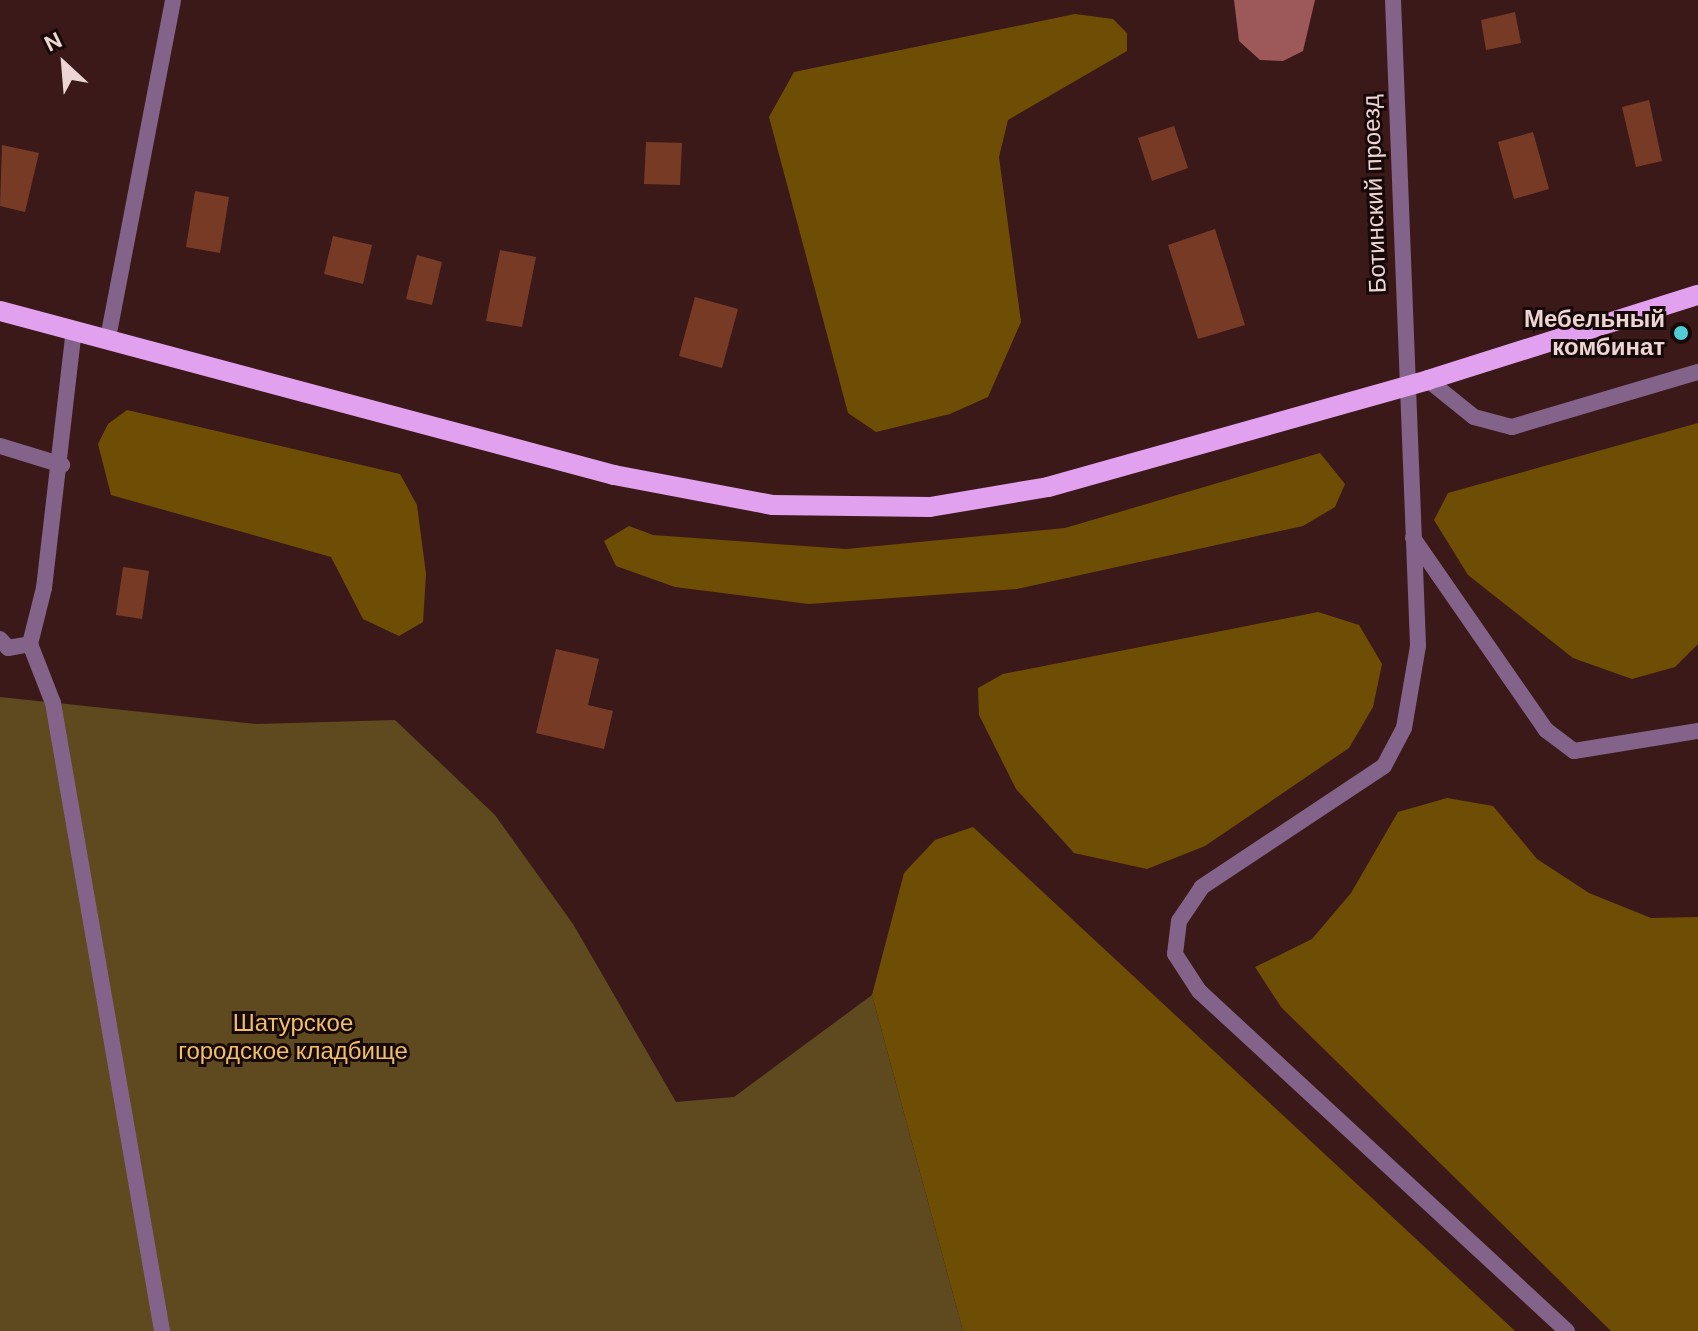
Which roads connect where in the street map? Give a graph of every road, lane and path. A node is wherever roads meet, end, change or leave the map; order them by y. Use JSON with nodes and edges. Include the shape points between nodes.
{"nodes":[{"id":1,"x":173,"y":0,"type":"edge"},
{"id":2,"x":1393,"y":0,"type":"edge"},
{"id":3,"x":1698,"y":295,"type":"edge"},
{"id":4,"x":0,"y":311,"type":"edge"},
{"id":5,"x":74,"y":330,"type":"junction"},
{"id":6,"x":108,"y":338,"type":"junction"},
{"id":7,"x":1698,"y":372,"type":"edge"},
{"id":8,"x":1428,"y":380,"type":"junction"},
{"id":9,"x":1404,"y":386,"type":"junction"},
{"id":10,"x":0,"y":446,"type":"edge"},
{"id":11,"x":62,"y":465,"type":"junction"},
{"id":12,"x":1412,"y":537,"type":"junction"},
{"id":13,"x":0,"y":639,"type":"edge"},
{"id":14,"x":30,"y":644,"type":"junction"},
{"id":15,"x":1698,"y":731,"type":"edge"},
{"id":16,"x":162,"y":1331,"type":"edge"},
{"id":17,"x":1567,"y":1331,"type":"edge"}],
"edges":[{"from":1,"to":6,"type":"street"},
{"from":2,"to":9,"type":"street","name":"Ботинский проезд"},
{"from":3,"to":8,"type":"main road"},
{"from":4,"to":5,"type":"main road"},
{"from":5,"to":6,"type":"main road"},
{"from":5,"to":11,"type":"street"},
{"from":6,"to":9,"type":"main road","via":[[614,475],[773,505],[930,507],[1048,487]]},
{"from":7,"to":8,"type":"street","via":[[1512,427],[1474,417]]},
{"from":8,"to":9,"type":"main road"},
{"from":9,"to":12,"type":"street","name":"Ботинский проезд"},
{"from":10,"to":11,"type":"street"},
{"from":11,"to":14,"type":"street"},
{"from":12,"to":15,"type":"street","via":[[1546,730],[1574,751]]},
{"from":12,"to":17,"type":"street","name":"Ботинский проезд","via":[[1418,646],[1404,728],[1384,766],[1202,887],[1179,921],[1175,954],[1199,991]]},
{"from":13,"to":14,"type":"street","via":[[8,648]]},
{"from":14,"to":16,"type":"street","via":[[53,703]]}]}
